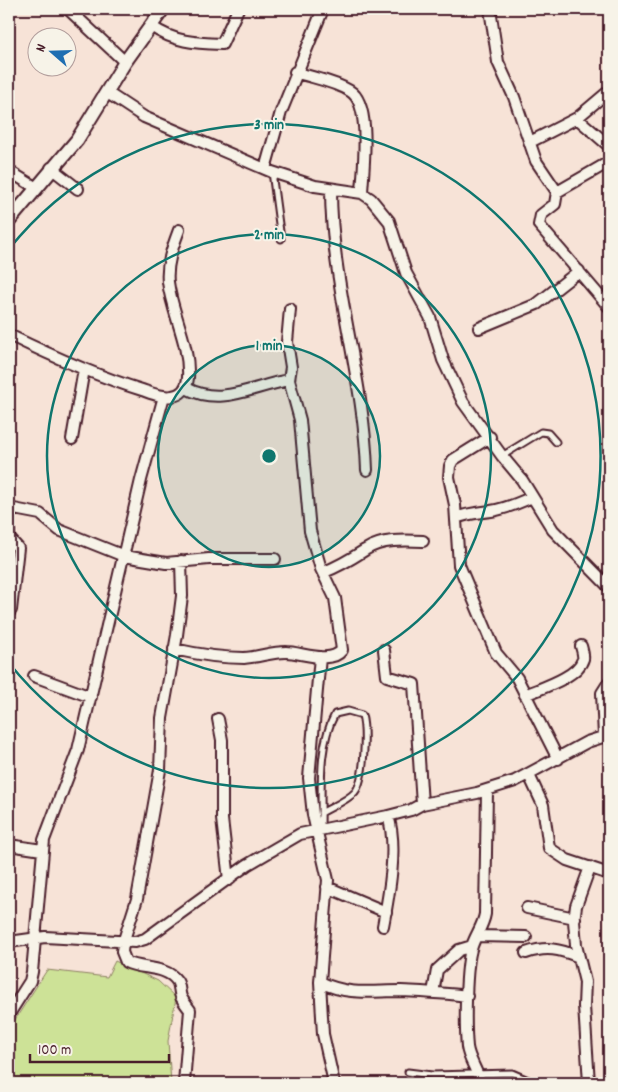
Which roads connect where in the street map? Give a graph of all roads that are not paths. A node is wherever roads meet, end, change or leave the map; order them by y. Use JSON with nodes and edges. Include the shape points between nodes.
{"nodes":[{"id":1,"x":68,"y":9,"type":"edge"},
{"id":2,"x":163,"y":9,"type":"edge"},
{"id":3,"x":238,"y":9,"type":"edge"},
{"id":4,"x":323,"y":9,"type":"edge"},
{"id":5,"x":490,"y":9,"type":"edge"},
{"id":6,"x":150,"y":26,"type":"junction"},
{"id":7,"x":125,"y":62,"type":"junction"},
{"id":8,"x":296,"y":72,"type":"junction"},
{"id":9,"x":106,"y":92,"type":"junction"},
{"id":10,"x":609,"y":92,"type":"edge"},
{"id":11,"x":577,"y":118,"type":"junction"},
{"id":12,"x":530,"y":142,"type":"junction"},
{"id":13,"x":609,"y":146,"type":"edge"},
{"id":14,"x":609,"y":162,"type":"edge"},
{"id":15,"x":52,"y":168,"type":"junction"},
{"id":16,"x":269,"y":170,"type":"junction"},
{"id":17,"x":9,"y":171,"type":"edge"},
{"id":18,"x":35,"y":188,"type":"junction"},
{"id":19,"x":78,"y":189,"type":"dead end"},
{"id":20,"x":331,"y":189,"type":"junction"},
{"id":21,"x":556,"y":192,"type":"junction"},
{"id":22,"x":362,"y":194,"type":"junction"},
{"id":23,"x":9,"y":221,"type":"edge"},
{"id":24,"x":179,"y":230,"type":"dead end"},
{"id":25,"x":281,"y":239,"type":"dead end"},
{"id":26,"x":579,"y":271,"type":"junction"},
{"id":27,"x":609,"y":307,"type":"edge"},
{"id":28,"x":290,"y":309,"type":"dead end"},
{"id":29,"x":479,"y":328,"type":"dead end"},
{"id":30,"x":9,"y":335,"type":"edge"},
{"id":31,"x":84,"y":369,"type":"junction"},
{"id":32,"x":289,"y":380,"type":"junction"},
{"id":33,"x":186,"y":388,"type":"junction"},
{"id":34,"x":164,"y":396,"type":"junction"},
{"id":35,"x":490,"y":437,"type":"junction"},
{"id":36,"x":72,"y":439,"type":"dead end"},
{"id":37,"x":556,"y":442,"type":"dead end"},
{"id":38,"x":502,"y":456,"type":"junction"},
{"id":39,"x":367,"y":470,"type":"dead end"},
{"id":40,"x":532,"y":497,"type":"junction"},
{"id":41,"x":9,"y":512,"type":"edge"},
{"id":42,"x":456,"y":518,"type":"junction"},
{"id":43,"x":9,"y":529,"type":"edge"},
{"id":44,"x":423,"y":541,"type":"dead end"},
{"id":45,"x":124,"y":556,"type":"junction"},
{"id":46,"x":275,"y":558,"type":"dead end"},
{"id":47,"x":181,"y":561,"type":"junction"},
{"id":48,"x":324,"y":572,"type":"junction"},
{"id":49,"x":11,"y":582,"type":"edge"},
{"id":50,"x":609,"y":587,"type":"edge"},
{"id":51,"x":9,"y":612,"type":"edge"},
{"id":52,"x":581,"y":646,"type":"dead end"},
{"id":53,"x":174,"y":649,"type":"junction"},
{"id":54,"x":384,"y":650,"type":"dead end"},
{"id":55,"x":320,"y":657,"type":"junction"},
{"id":56,"x":34,"y":676,"type":"dead end"},
{"id":57,"x":609,"y":682,"type":"edge"},
{"id":58,"x":525,"y":694,"type":"junction"},
{"id":59,"x":91,"y":697,"type":"junction"},
{"id":60,"x":218,"y":719,"type":"dead end"},
{"id":61,"x":606,"y":736,"type":"edge"},
{"id":62,"x":558,"y":759,"type":"junction"},
{"id":63,"x":529,"y":775,"type":"junction"},
{"id":64,"x":487,"y":791,"type":"junction"},
{"id":65,"x":422,"y":804,"type":"junction"},
{"id":66,"x":321,"y":813,"type":"junction"},
{"id":67,"x":388,"y":816,"type":"junction"},
{"id":68,"x":318,"y":829,"type":"junction"},
{"id":69,"x":9,"y":845,"type":"edge"},
{"id":70,"x":42,"y":850,"type":"junction"},
{"id":71,"x":590,"y":867,"type":"junction"},
{"id":72,"x":609,"y":874,"type":"edge"},
{"id":73,"x":229,"y":880,"type":"junction"},
{"id":74,"x":328,"y":887,"type":"junction"},
{"id":75,"x":527,"y":908,"type":"dead end"},
{"id":76,"x":386,"y":912,"type":"junction"},
{"id":77,"x":575,"y":918,"type":"junction"},
{"id":78,"x":383,"y":926,"type":"dead end"},
{"id":79,"x":477,"y":936,"type":"junction"},
{"id":80,"x":526,"y":937,"type":"dead end"},
{"id":81,"x":34,"y":940,"type":"junction"},
{"id":82,"x":9,"y":942,"type":"edge"},
{"id":83,"x":123,"y":943,"type":"junction"},
{"id":84,"x":472,"y":946,"type":"junction"},
{"id":85,"x":526,"y":953,"type":"dead end"},
{"id":86,"x":579,"y":957,"type":"junction"},
{"id":87,"x":320,"y":982,"type":"junction"},
{"id":88,"x":434,"y":993,"type":"junction"},
{"id":89,"x":467,"y":996,"type":"junction"},
{"id":90,"x":9,"y":1014,"type":"edge"},
{"id":91,"x":408,"y":1072,"type":"dead end"},
{"id":92,"x":480,"y":1079,"type":"edge"},
{"id":93,"x":184,"y":1083,"type":"edge"},
{"id":94,"x":334,"y":1083,"type":"edge"},
{"id":95,"x":535,"y":1083,"type":"edge"},
{"id":96,"x":589,"y":1083,"type":"edge"}],
"edges":[{"from":1,"to":7,"type":"street"},
{"from":2,"to":6,"type":"street"},
{"from":3,"to":6,"type":"street","via":[[222,44],[186,42],[163,35]]},
{"from":4,"to":8,"type":"street"},
{"from":5,"to":12,"type":"street","via":[[498,62]]},
{"from":6,"to":7,"type":"street"},
{"from":7,"to":9,"type":"street"},
{"from":8,"to":16,"type":"street","via":[[281,112]]},
{"from":8,"to":22,"type":"street","via":[[350,91],[360,101],[364,134]]},
{"from":9,"to":15,"type":"street","via":[[77,140]]},
{"from":9,"to":16,"type":"street","via":[[144,117]]},
{"from":10,"to":11,"type":"street"},
{"from":11,"to":12,"type":"street"},
{"from":11,"to":13,"type":"street"},
{"from":12,"to":21,"type":"street","via":[[536,161]]},
{"from":14,"to":21,"type":"street"},
{"from":15,"to":18,"type":"street"},
{"from":15,"to":19,"type":"street"},
{"from":16,"to":20,"type":"street"},
{"from":16,"to":25,"type":"lane"},
{"from":17,"to":18,"type":"street"},
{"from":18,"to":23,"type":"street"},
{"from":20,"to":22,"type":"street"},
{"from":20,"to":39,"type":"street","via":[[331,227],[359,393]]},
{"from":21,"to":26,"type":"street","via":[[555,204],[541,215],[539,225]]},
{"from":22,"to":35,"type":"street","via":[[371,199],[388,221],[406,272],[430,316],[443,360],[463,402]]},
{"from":24,"to":33,"type":"street","via":[[171,252],[168,280],[186,354]]},
{"from":26,"to":27,"type":"street"},
{"from":26,"to":29,"type":"street","via":[[537,304]]},
{"from":28,"to":32,"type":"street","via":[[287,342]]},
{"from":30,"to":31,"type":"street"},
{"from":31,"to":34,"type":"street"},
{"from":31,"to":36,"type":"street"},
{"from":32,"to":33,"type":"street","via":[[229,396],[206,397]]},
{"from":32,"to":48,"type":"street","via":[[300,420],[310,530]]},
{"from":33,"to":34,"type":"street","via":[[179,394]]},
{"from":34,"to":45,"type":"street","via":[[140,480]]},
{"from":35,"to":38,"type":"street"},
{"from":35,"to":42,"type":"street","via":[[453,460],[450,466],[448,477]]},
{"from":37,"to":38,"type":"lane","via":[[548,433],[541,432]]},
{"from":38,"to":40,"type":"street"},
{"from":40,"to":42,"type":"street","via":[[512,506],[471,512]]},
{"from":40,"to":50,"type":"street","via":[[553,530]]},
{"from":41,"to":45,"type":"street","via":[[14,508],[40,514],[59,530]]},
{"from":42,"to":58,"type":"street","via":[[459,565],[496,653],[517,678]]},
{"from":43,"to":49,"type":"street","via":[[9,538],[18,548]]},
{"from":44,"to":48,"type":"street","via":[[376,545]]},
{"from":45,"to":47,"type":"street","via":[[166,563]]},
{"from":45,"to":59,"type":"street","via":[[107,617]]},
{"from":46,"to":47,"type":"street"},
{"from":47,"to":53,"type":"street","via":[[182,596]]},
{"from":48,"to":55,"type":"street","via":[[335,598],[343,646],[336,656]]},
{"from":49,"to":51,"type":"street"},
{"from":52,"to":58,"type":"street","via":[[583,658],[577,668],[555,683]]},
{"from":53,"to":55,"type":"street","via":[[243,658],[286,652]]},
{"from":53,"to":83,"type":"street","via":[[162,718],[160,770],[137,900]]},
{"from":54,"to":65,"type":"street","via":[[387,676],[414,684]]},
{"from":55,"to":68,"type":"street","via":[[309,778]]},
{"from":56,"to":59,"type":"street"},
{"from":57,"to":61,"type":"street","via":[[602,693]]},
{"from":58,"to":62,"type":"street"},
{"from":59,"to":70,"type":"street","via":[[78,750],[50,820]]},
{"from":60,"to":73,"type":"street","via":[[222,740],[222,819]]},
{"from":61,"to":62,"type":"street","via":[[587,742]]},
{"from":62,"to":63,"type":"street"},
{"from":63,"to":64,"type":"street"},
{"from":63,"to":71,"type":"street","via":[[543,805],[549,848],[567,860]]},
{"from":64,"to":65,"type":"street"},
{"from":64,"to":79,"type":"street","via":[[485,914]]},
{"from":65,"to":67,"type":"street"},
{"from":66,"to":66,"type":"lane","via":[[328,727],[335,714],[348,711],[362,715],[365,727],[360,785],[354,794]]},
{"from":66,"to":68,"type":"lane"},
{"from":67,"to":68,"type":"street"},
{"from":67,"to":76,"type":"street","via":[[392,827]]},
{"from":68,"to":73,"type":"street","via":[[285,842]]},
{"from":68,"to":74,"type":"street"},
{"from":69,"to":70,"type":"street"},
{"from":70,"to":81,"type":"street"},
{"from":71,"to":72,"type":"street"},
{"from":71,"to":77,"type":"street"},
{"from":73,"to":83,"type":"street","via":[[145,939]]},
{"from":74,"to":76,"type":"street"},
{"from":74,"to":87,"type":"street"},
{"from":75,"to":77,"type":"street"},
{"from":76,"to":78,"type":"street"},
{"from":77,"to":86,"type":"street"},
{"from":79,"to":80,"type":"street"},
{"from":79,"to":84,"type":"street"},
{"from":81,"to":82,"type":"street"},
{"from":81,"to":83,"type":"street","via":[[57,937]]},
{"from":81,"to":90,"type":"street","via":[[30,981]]},
{"from":83,"to":93,"type":"street","via":[[126,962],[164,972],[176,980],[181,998],[190,1010]]},
{"from":84,"to":88,"type":"street","via":[[459,950],[437,970]]},
{"from":84,"to":89,"type":"street"},
{"from":85,"to":86,"type":"street","via":[[542,948]]},
{"from":86,"to":96,"type":"street","via":[[585,982]]},
{"from":87,"to":88,"type":"street","via":[[337,990],[352,992]]},
{"from":87,"to":94,"type":"street","via":[[323,1034]]},
{"from":88,"to":89,"type":"street"},
{"from":89,"to":92,"type":"street","via":[[469,1059]]},
{"from":91,"to":92,"type":"lane"},
{"from":92,"to":95,"type":"lane","via":[[512,1073]]}]}
